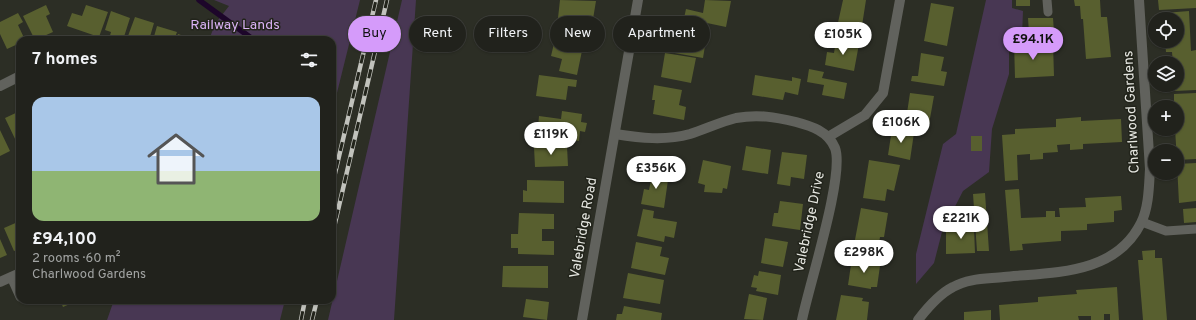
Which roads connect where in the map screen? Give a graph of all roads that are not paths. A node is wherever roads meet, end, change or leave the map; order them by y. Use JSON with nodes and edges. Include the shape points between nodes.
{"nodes":[{"id":1,"x":638,"y":0,"type":"edge"},
{"id":2,"x":900,"y":0,"type":"edge"},
{"id":3,"x":1047,"y":0,"type":"edge"},
{"id":4,"x":1139,"y":0,"type":"edge"},
{"id":5,"x":1048,"y":12,"type":"dead end"},
{"id":6,"x":16,"y":78,"type":"edge"},
{"id":7,"x":0,"y":86,"type":"edge"},
{"id":8,"x":615,"y":134,"type":"junction"},
{"id":9,"x":828,"y":137,"type":"junction"},
{"id":10,"x":1142,"y":222,"type":"junction"},
{"id":11,"x":1196,"y":229,"type":"edge"},
{"id":12,"x":15,"y":275,"type":"edge"},
{"id":13,"x":0,"y":282,"type":"edge"},
{"id":14,"x":582,"y":320,"type":"edge"},
{"id":15,"x":802,"y":320,"type":"edge"},
{"id":16,"x":918,"y":320,"type":"edge"}],
"edges":[{"from":1,"to":8,"type":"street","name":"Valebridge Road"},
{"from":2,"to":9,"type":"street","via":[[883,93],[865,115]]},
{"from":3,"to":5,"type":"lane"},
{"from":4,"to":10,"type":"street","name":"Charlwood Gardens","via":[[1150,169],[1148,196]]},
{"from":6,"to":7,"type":"street"},
{"from":8,"to":9,"type":"street","via":[[665,138],[689,134],[735,119],[769,115],[813,126]]},
{"from":8,"to":14,"type":"street","name":"Valebridge Road"},
{"from":9,"to":15,"type":"street","name":"Valebridge Drive","via":[[835,148],[837,165],[830,206]]},
{"from":10,"to":11,"type":"lane","via":[[1166,231]]},
{"from":10,"to":16,"type":"street","name":"Charlwood Gardens","via":[[1126,244],[1108,258],[1083,268],[974,279],[953,287],[933,302]]},
{"from":12,"to":13,"type":"street"}]}
